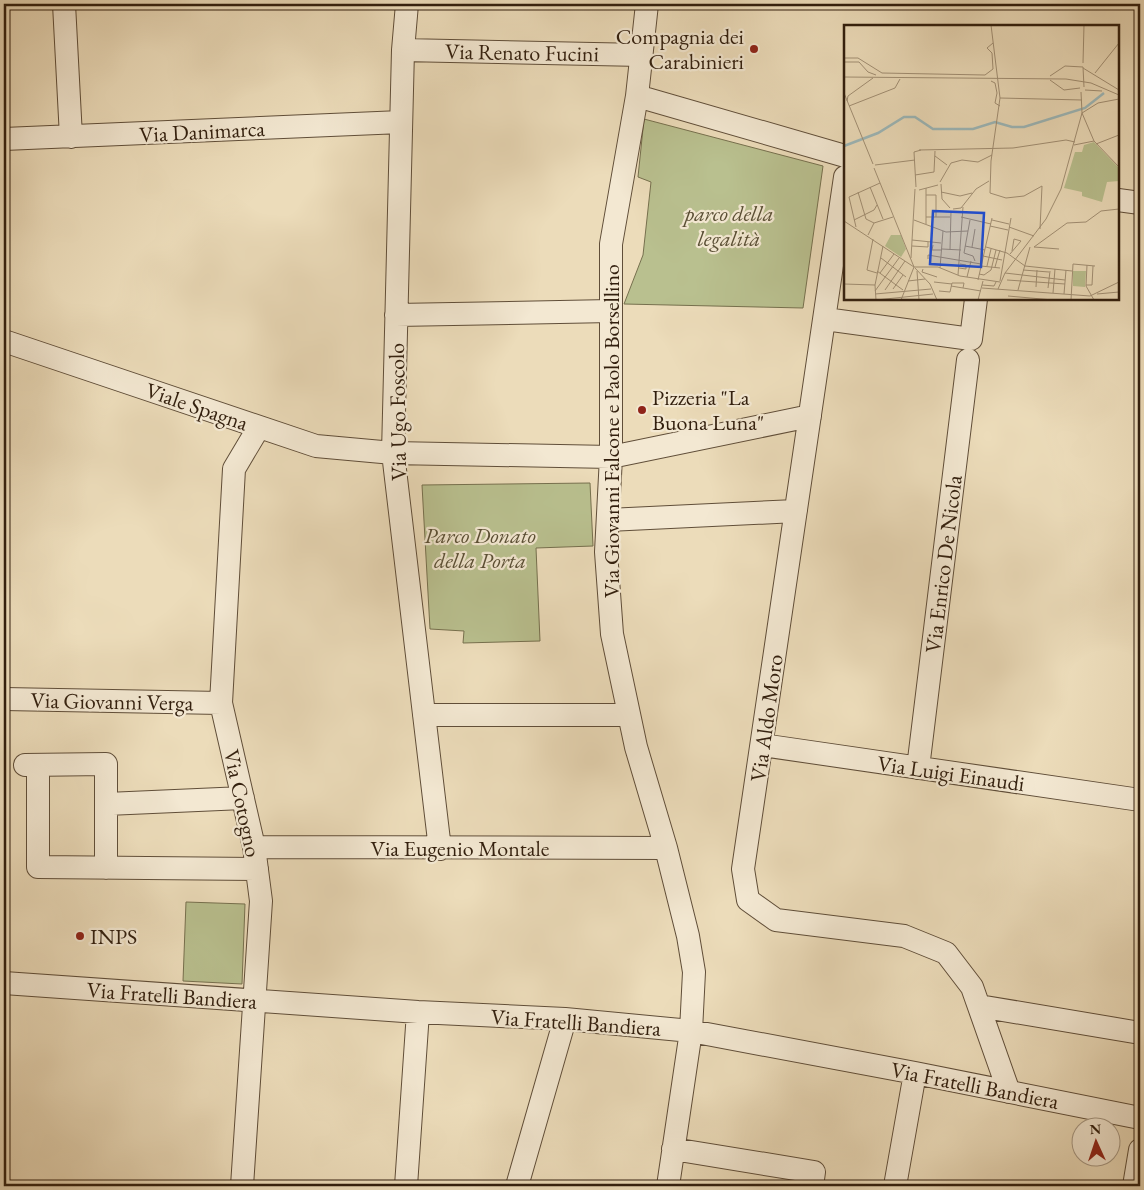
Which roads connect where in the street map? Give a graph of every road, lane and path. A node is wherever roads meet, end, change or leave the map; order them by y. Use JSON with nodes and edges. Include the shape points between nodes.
{"nodes":[{"id":1,"x":64,"y":4,"type":"edge"},
{"id":2,"x":407,"y":4,"type":"edge"},
{"id":3,"x":647,"y":4,"type":"edge"},
{"id":4,"x":403,"y":50,"type":"junction"},
{"id":5,"x":642,"y":55,"type":"junction"},
{"id":6,"x":637,"y":96,"type":"junction"},
{"id":7,"x":401,"y":122,"type":"junction"},
{"id":8,"x":71,"y":137,"type":"junction"},
{"id":9,"x":4,"y":139,"type":"edge"},
{"id":10,"x":844,"y":156,"type":"edge"},
{"id":11,"x":844,"y":184,"type":"edge"},
{"id":12,"x":1119,"y":200,"type":"edge"},
{"id":13,"x":1140,"y":203,"type":"edge"},
{"id":14,"x":976,"y":300,"type":"edge"},
{"id":15,"x":611,"y":311,"type":"junction"},
{"id":16,"x":396,"y":315,"type":"junction"},
{"id":17,"x":825,"y":319,"type":"junction"},
{"id":18,"x":4,"y":341,"type":"edge"},
{"id":19,"x":968,"y":360,"type":"dead end"},
{"id":20,"x":810,"y":416,"type":"junction"},
{"id":21,"x":259,"y":427,"type":"junction"},
{"id":22,"x":393,"y":454,"type":"junction"},
{"id":23,"x":611,"y":457,"type":"junction"},
{"id":24,"x":796,"y":511,"type":"junction"},
{"id":25,"x":608,"y":520,"type":"junction"},
{"id":26,"x":4,"y":699,"type":"edge"},
{"id":27,"x":221,"y":703,"type":"junction"},
{"id":28,"x":424,"y":714,"type":"junction"},
{"id":29,"x":629,"y":715,"type":"junction"},
{"id":30,"x":762,"y":745,"type":"junction"},
{"id":31,"x":918,"y":768,"type":"junction"},
{"id":32,"x":243,"y":798,"type":"junction"},
{"id":33,"x":1140,"y":800,"type":"edge"},
{"id":34,"x":107,"y":804,"type":"junction"},
{"id":35,"x":666,"y":848,"type":"junction"},
{"id":36,"x":440,"y":849,"type":"junction"},
{"id":37,"x":255,"y":858,"type":"junction"},
{"id":38,"x":106,"y":868,"type":"junction"},
{"id":39,"x":4,"y":983,"type":"edge"},
{"id":40,"x":254,"y":1001,"type":"junction"},
{"id":41,"x":979,"y":1006,"type":"junction"},
{"id":42,"x":418,"y":1012,"type":"junction"},
{"id":43,"x":565,"y":1019,"type":"junction"},
{"id":44,"x":691,"y":1032,"type":"junction"},
{"id":45,"x":1140,"y":1033,"type":"edge"},
{"id":46,"x":915,"y":1073,"type":"junction"},
{"id":47,"x":1009,"y":1092,"type":"junction"},
{"id":48,"x":1140,"y":1118,"type":"edge"},
{"id":49,"x":673,"y":1149,"type":"junction"},
{"id":50,"x":242,"y":1186,"type":"edge"},
{"id":51,"x":406,"y":1186,"type":"edge"},
{"id":52,"x":516,"y":1186,"type":"edge"},
{"id":53,"x":668,"y":1186,"type":"edge"},
{"id":54,"x":812,"y":1186,"type":"edge"},
{"id":55,"x":895,"y":1186,"type":"edge"}],
"edges":[{"from":1,"to":8,"type":"street"},
{"from":2,"to":4,"type":"street","name":"Via Ugo Foscolo"},
{"from":3,"to":5,"type":"street","name":"Via Giovanni Falcone e Paolo Borsellino"},
{"from":4,"to":5,"type":"street","name":"Via Renato Fucini"},
{"from":4,"to":7,"type":"street","name":"Via Ugo Foscolo"},
{"from":5,"to":6,"type":"street","name":"Via Giovanni Falcone e Paolo Borsellino"},
{"from":6,"to":10,"type":"street"},
{"from":6,"to":15,"type":"street","name":"Via Giovanni Falcone e Paolo Borsellino","via":[[611,244]]},
{"from":7,"to":8,"type":"street","name":"Via Danimarca"},
{"from":7,"to":16,"type":"street","name":"Via Ugo Foscolo"},
{"from":8,"to":9,"type":"street","name":"Via Danimarca"},
{"from":11,"to":17,"type":"street","name":"Via Aldo Moro"},
{"from":12,"to":13,"type":"street"},
{"from":14,"to":17,"type":"street","via":[[971,339]]},
{"from":15,"to":16,"type":"street"},
{"from":15,"to":23,"type":"street","name":"Via Giovanni Falcone e Paolo Borsellino"},
{"from":16,"to":22,"type":"street","name":"Via Ugo Foscolo"},
{"from":17,"to":20,"type":"street","name":"Via Aldo Moro"},
{"from":18,"to":21,"type":"street","name":"Viale Spagna"},
{"from":19,"to":31,"type":"street","name":"Via Enrico De Nicola"},
{"from":20,"to":23,"type":"street","name":"Viale Spagna"},
{"from":20,"to":24,"type":"street","name":"Via Aldo Moro"},
{"from":21,"to":22,"type":"street","name":"Viale Spagna","via":[[316,446]]},
{"from":21,"to":27,"type":"street","name":"Via Cotogno","via":[[234,469]]},
{"from":22,"to":23,"type":"street","name":"Viale Spagna"},
{"from":22,"to":28,"type":"street","name":"Via Ugo Foscolo"},
{"from":23,"to":25,"type":"street","name":"Via Giovanni Falcone e Paolo Borsellino"},
{"from":24,"to":25,"type":"street"},
{"from":24,"to":30,"type":"street","name":"Via Aldo Moro"},
{"from":25,"to":29,"type":"street","name":"Via Giovanni Falcone e Paolo Borsellino","via":[[606,552],[612,634]]},
{"from":26,"to":27,"type":"street","name":"Via Giovanni Verga"},
{"from":27,"to":32,"type":"street","name":"Via Cotogno"},
{"from":28,"to":29,"type":"street"},
{"from":28,"to":36,"type":"street","name":"Via Ugo Foscolo"},
{"from":29,"to":35,"type":"street","name":"Via Giovanni Falcone e Paolo Borsellino"},
{"from":30,"to":31,"type":"street","name":"Via Luigi Einaudi"},
{"from":30,"to":41,"type":"street","name":"Via Aldo Moro","via":[[743,869],[748,900],[776,920],[904,936],[946,953],[972,987]]},
{"from":31,"to":33,"type":"street","name":"Via Luigi Einaudi"},
{"from":32,"to":34,"type":"street"},
{"from":32,"to":37,"type":"street","name":"Via Cotogno"},
{"from":34,"to":38,"type":"street"},
{"from":34,"to":38,"type":"street","name":"Via Eugenio Montale","via":[[106,764],[32,765],[38,868]]},
{"from":35,"to":36,"type":"street","name":"Via Eugenio Montale"},
{"from":35,"to":44,"type":"street","name":"Via Giovanni Falcone e Paolo Borsellino","via":[[694,972]]},
{"from":36,"to":37,"type":"street","name":"Via Eugenio Montale"},
{"from":37,"to":38,"type":"street","name":"Via Eugenio Montale"},
{"from":37,"to":40,"type":"street","name":"Via Cotogno","via":[[261,901]]},
{"from":39,"to":40,"type":"street","name":"Via Fratelli Bandiera"},
{"from":40,"to":42,"type":"street","name":"Via Fratelli Bandiera"},
{"from":40,"to":50,"type":"street","name":"Via Cotogno"},
{"from":41,"to":45,"type":"street"},
{"from":41,"to":47,"type":"street","name":"Via Aldo Moro"},
{"from":42,"to":43,"type":"street","name":"Via Fratelli Bandiera"},
{"from":42,"to":51,"type":"street"},
{"from":43,"to":44,"type":"street","name":"Via Fratelli Bandiera"},
{"from":43,"to":52,"type":"street"},
{"from":44,"to":46,"type":"street","name":"Via Fratelli Bandiera"},
{"from":44,"to":49,"type":"street","name":"Via Giovanni Falcone e Paolo Borsellino"},
{"from":46,"to":47,"type":"street","name":"Via Fratelli Bandiera"},
{"from":46,"to":55,"type":"street"},
{"from":47,"to":48,"type":"street","name":"Via Fratelli Bandiera"},
{"from":49,"to":53,"type":"street","name":"Via Giovanni Falcone e Paolo Borsellino"},
{"from":49,"to":54,"type":"street","via":[[814,1172]]}]}
